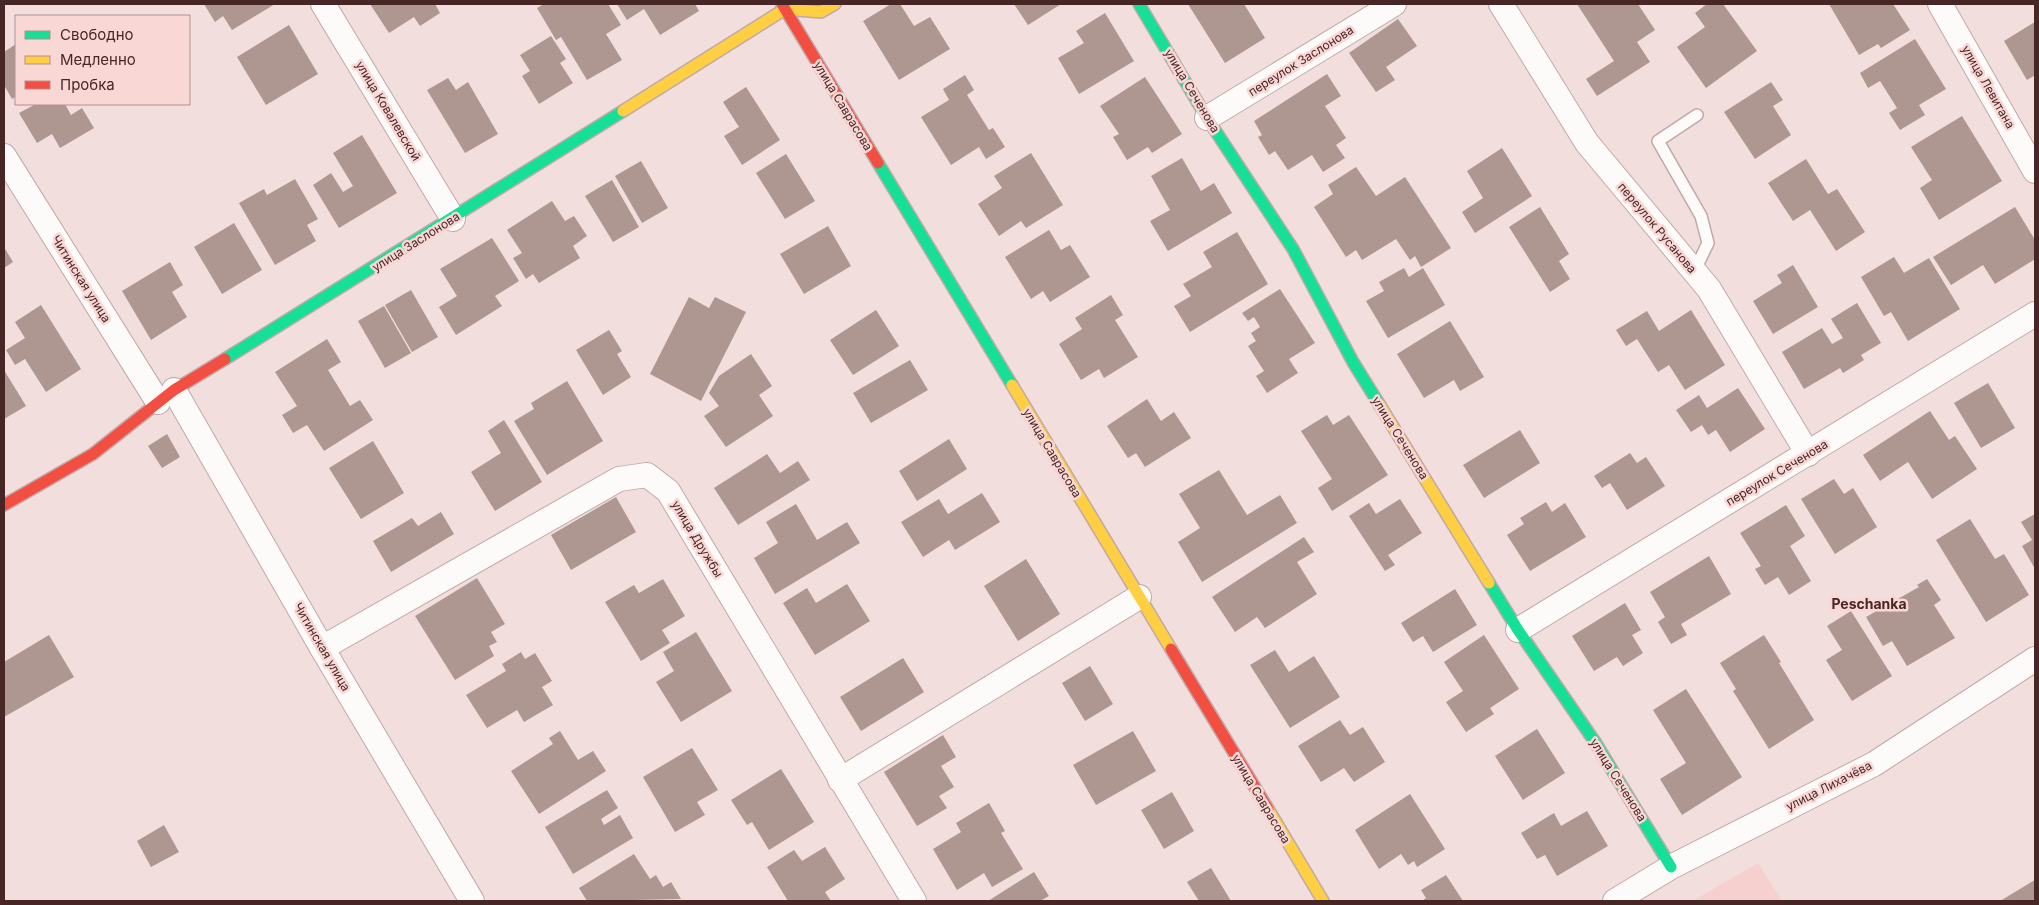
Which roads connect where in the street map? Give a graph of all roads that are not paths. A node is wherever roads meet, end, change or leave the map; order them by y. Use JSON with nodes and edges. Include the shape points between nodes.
{"nodes":[{"id":1,"x":323,"y":4,"type":"edge"},
{"id":2,"x":836,"y":4,"type":"edge"},
{"id":3,"x":1139,"y":4,"type":"edge"},
{"id":4,"x":1394,"y":4,"type":"edge"},
{"id":5,"x":1501,"y":4,"type":"edge"},
{"id":6,"x":1941,"y":4,"type":"edge"},
{"id":7,"x":783,"y":6,"type":"edge"},
{"id":8,"x":1697,"y":115,"type":"dead end"},
{"id":9,"x":1208,"y":118,"type":"junction"},
{"id":10,"x":4,"y":156,"type":"edge"},
{"id":11,"x":2035,"y":171,"type":"edge"},
{"id":12,"x":453,"y":218,"type":"junction"},
{"id":13,"x":1694,"y":272,"type":"junction"},
{"id":14,"x":2035,"y":314,"type":"edge"},
{"id":15,"x":166,"y":396,"type":"junction"},
{"id":16,"x":1808,"y":454,"type":"junction"},
{"id":17,"x":4,"y":505,"type":"edge"},
{"id":18,"x":1139,"y":597,"type":"junction"},
{"id":19,"x":1518,"y":630,"type":"junction"},
{"id":20,"x":322,"y":648,"type":"junction"},
{"id":21,"x":2035,"y":659,"type":"edge"},
{"id":22,"x":840,"y":780,"type":"junction"},
{"id":23,"x":1671,"y":866,"type":"junction"},
{"id":24,"x":472,"y":901,"type":"edge"},
{"id":25,"x":914,"y":901,"type":"edge"},
{"id":26,"x":1323,"y":901,"type":"edge"},
{"id":27,"x":1615,"y":901,"type":"edge"}],
"edges":[{"from":1,"to":12,"type":"street","name":"улица Ковалевской"},
{"from":2,"to":7,"type":"street","via":[[822,12]]},
{"from":3,"to":9,"type":"street","name":"улица Сеченова"},
{"from":4,"to":9,"type":"street","name":"переулок Заслонова"},
{"from":5,"to":13,"type":"street","name":"переулок Русанова","via":[[1587,143]]},
{"from":6,"to":11,"type":"street","name":"улица Левитана"},
{"from":7,"to":12,"type":"street","name":"улица Заслонова"},
{"from":7,"to":18,"type":"street","name":"улица Саврасова"},
{"from":8,"to":13,"type":"lane","via":[[1658,141],[1701,216],[1708,243]]},
{"from":9,"to":19,"type":"street","name":"улица Сеченова","via":[[1293,249],[1353,362]]},
{"from":10,"to":15,"type":"street","name":"Читинская улица"},
{"from":12,"to":15,"type":"street","name":"улица Заслонова"},
{"from":13,"to":16,"type":"street","name":"переулок Русанова","via":[[1709,289]]},
{"from":14,"to":16,"type":"street","name":"переулок Сеченова"},
{"from":15,"to":17,"type":"street","name":"улица Заслонова","via":[[93,454]]},
{"from":15,"to":20,"type":"street","name":"Читинская улица"},
{"from":16,"to":19,"type":"street","name":"переулок Сеченова"},
{"from":18,"to":22,"type":"street"},
{"from":18,"to":26,"type":"street","name":"улица Саврасова"},
{"from":19,"to":23,"type":"street","name":"улица Сеченова","via":[[1595,742]]},
{"from":20,"to":22,"type":"street","name":"улица Дружбы","via":[[619,479],[647,475],[668,491]]},
{"from":20,"to":24,"type":"street","name":"Читинская улица"},
{"from":21,"to":23,"type":"street","name":"улица Лихачёва","via":[[1874,764]]},
{"from":22,"to":25,"type":"street","name":"улица Дружбы"},
{"from":23,"to":27,"type":"street","name":"улица Лихачёва"}]}
